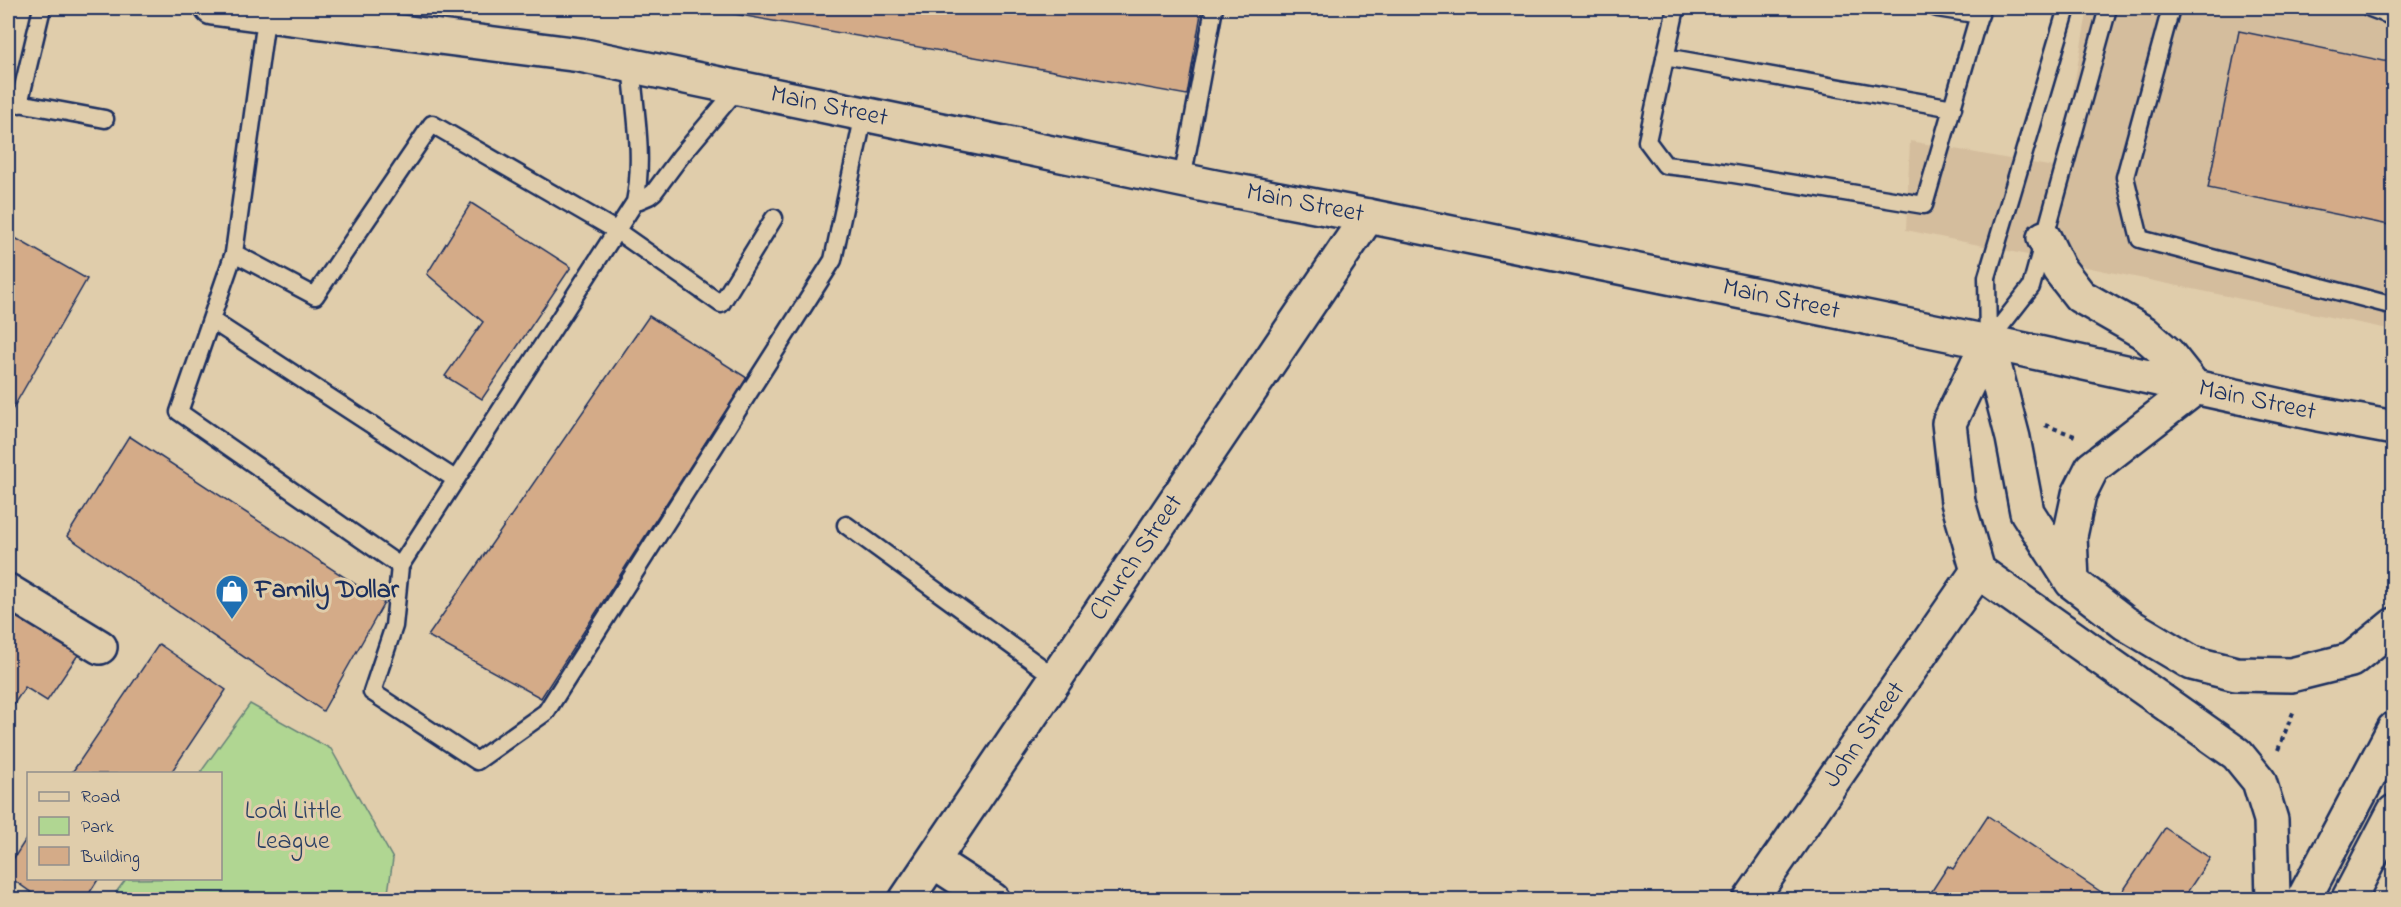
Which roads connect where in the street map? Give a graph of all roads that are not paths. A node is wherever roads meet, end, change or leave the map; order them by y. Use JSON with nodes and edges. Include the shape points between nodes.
{"nodes":[{"id":1,"x":42,"y":8,"type":"edge"},
{"id":2,"x":212,"y":8,"type":"edge"},
{"id":3,"x":1214,"y":8,"type":"edge"},
{"id":4,"x":1676,"y":8,"type":"edge"},
{"id":5,"x":1937,"y":8,"type":"edge"},
{"id":6,"x":2067,"y":8,"type":"edge"},
{"id":7,"x":2108,"y":8,"type":"edge"},
{"id":8,"x":2171,"y":8,"type":"edge"},
{"id":9,"x":2370,"y":8,"type":"edge"},
{"id":10,"x":267,"y":11,"type":"edge"},
{"id":11,"x":1981,"y":11,"type":"edge"},
{"id":12,"x":2394,"y":17,"type":"edge"},
{"id":13,"x":1665,"y":57,"type":"junction"},
{"id":14,"x":631,"y":66,"type":"junction"},
{"id":15,"x":738,"y":88,"type":"junction"},
{"id":16,"x":13,"y":103,"type":"edge"},
{"id":17,"x":1953,"y":108,"type":"junction"},
{"id":18,"x":864,"y":114,"type":"junction"},
{"id":19,"x":105,"y":118,"type":"dead end"},
{"id":20,"x":1182,"y":180,"type":"junction"},
{"id":21,"x":635,"y":201,"type":"junction"},
{"id":22,"x":1368,"y":216,"type":"junction"},
{"id":23,"x":774,"y":218,"type":"dead end"},
{"id":24,"x":616,"y":231,"type":"junction"},
{"id":25,"x":2044,"y":238,"type":"junction"},
{"id":26,"x":234,"y":253,"type":"junction"},
{"id":27,"x":2394,"y":306,"type":"edge"},
{"id":28,"x":210,"y":320,"type":"junction"},
{"id":29,"x":1988,"y":342,"type":"junction"},
{"id":30,"x":2195,"y":388,"type":"junction"},
{"id":31,"x":2394,"y":428,"type":"edge"},
{"id":32,"x":456,"y":479,"type":"junction"},
{"id":33,"x":846,"y":525,"type":"dead end"},
{"id":34,"x":400,"y":566,"type":"junction"},
{"id":35,"x":1978,"y":571,"type":"junction"},
{"id":36,"x":2072,"y":582,"type":"junction"},
{"id":37,"x":8,"y":591,"type":"edge"},
{"id":38,"x":2394,"y":625,"type":"edge"},
{"id":39,"x":100,"y":647,"type":"dead end"},
{"id":40,"x":1056,"y":678,"type":"junction"},
{"id":41,"x":2394,"y":729,"type":"edge"},
{"id":42,"x":2394,"y":812,"type":"edge"},
{"id":43,"x":933,"y":861,"type":"junction"},
{"id":44,"x":906,"y":900,"type":"edge"},
{"id":45,"x":993,"y":900,"type":"edge"},
{"id":46,"x":1750,"y":900,"type":"edge"},
{"id":47,"x":2273,"y":900,"type":"edge"},
{"id":48,"x":2303,"y":900,"type":"edge"},
{"id":49,"x":2348,"y":900,"type":"edge"}],
"edges":[{"from":1,"to":16,"type":"lane"},
{"from":2,"to":10,"type":"main road","name":"Main Street"},
{"from":3,"to":20,"type":"lane"},
{"from":4,"to":13,"type":"lane"},
{"from":5,"to":11,"type":"lane"},
{"from":6,"to":29,"type":"lane","via":[[1987,277]]},
{"from":7,"to":25,"type":"lane"},
{"from":8,"to":27,"type":"lane","via":[[2124,177],[2140,239]]},
{"from":9,"to":12,"type":"lane"},
{"from":10,"to":14,"type":"main road","name":"Main Street","via":[[580,55]]},
{"from":10,"to":26,"type":"lane"},
{"from":11,"to":17,"type":"lane"},
{"from":13,"to":17,"type":"lane"},
{"from":13,"to":17,"type":"lane","via":[[1647,141],[1665,165],[1924,205]]},
{"from":14,"to":15,"type":"main road","name":"Main Street"},
{"from":14,"to":21,"type":"lane","via":[[638,159]]},
{"from":15,"to":18,"type":"main road","name":"Main Street"},
{"from":15,"to":21,"type":"lane","via":[[654,192]]},
{"from":16,"to":19,"type":"lane"},
{"from":18,"to":20,"type":"main road","name":"Main Street"},
{"from":18,"to":34,"type":"lane","via":[[833,260],[546,712],[477,761],[372,692],[394,626]]},
{"from":20,"to":22,"type":"main road","name":"Main Street"},
{"from":21,"to":24,"type":"lane"},
{"from":22,"to":29,"type":"main road","name":"Main Street"},
{"from":22,"to":40,"type":"main road","name":"Church Street"},
{"from":23,"to":24,"type":"lane","via":[[721,304]]},
{"from":24,"to":26,"type":"lane","via":[[432,124],[315,296]]},
{"from":24,"to":32,"type":"lane"},
{"from":25,"to":29,"type":"lane","via":[[2031,287]]},
{"from":25,"to":30,"type":"main road","via":[[2059,269],[2080,296],[2143,332],[2169,354]]},
{"from":26,"to":28,"type":"lane"},
{"from":28,"to":32,"type":"lane"},
{"from":28,"to":34,"type":"lane","via":[[179,412]]},
{"from":29,"to":30,"type":"main road","name":"Main Street"},
{"from":29,"to":35,"type":"main road","via":[[1949,423],[1958,502]]},
{"from":29,"to":36,"type":"main road","via":[[2027,512]]},
{"from":30,"to":31,"type":"main road","name":"Main Street"},
{"from":30,"to":36,"type":"main road","via":[[2092,468],[2079,494],[2070,536]]},
{"from":32,"to":34,"type":"lane"},
{"from":33,"to":40,"type":"lane"},
{"from":35,"to":46,"type":"main road","name":"John Street"},
{"from":35,"to":47,"type":"main road","via":[[2237,754],[2259,781],[2271,820]]},
{"from":36,"to":38,"type":"main road","via":[[2125,623],[2192,663],[2236,674],[2291,675],[2351,660]]},
{"from":37,"to":39,"type":"main road"},
{"from":40,"to":43,"type":"main road","name":"Church Street"},
{"from":41,"to":48,"type":"main road"},
{"from":42,"to":49,"type":"main road"},
{"from":43,"to":44,"type":"main road","name":"Church Street"},
{"from":43,"to":45,"type":"main road"}]}
